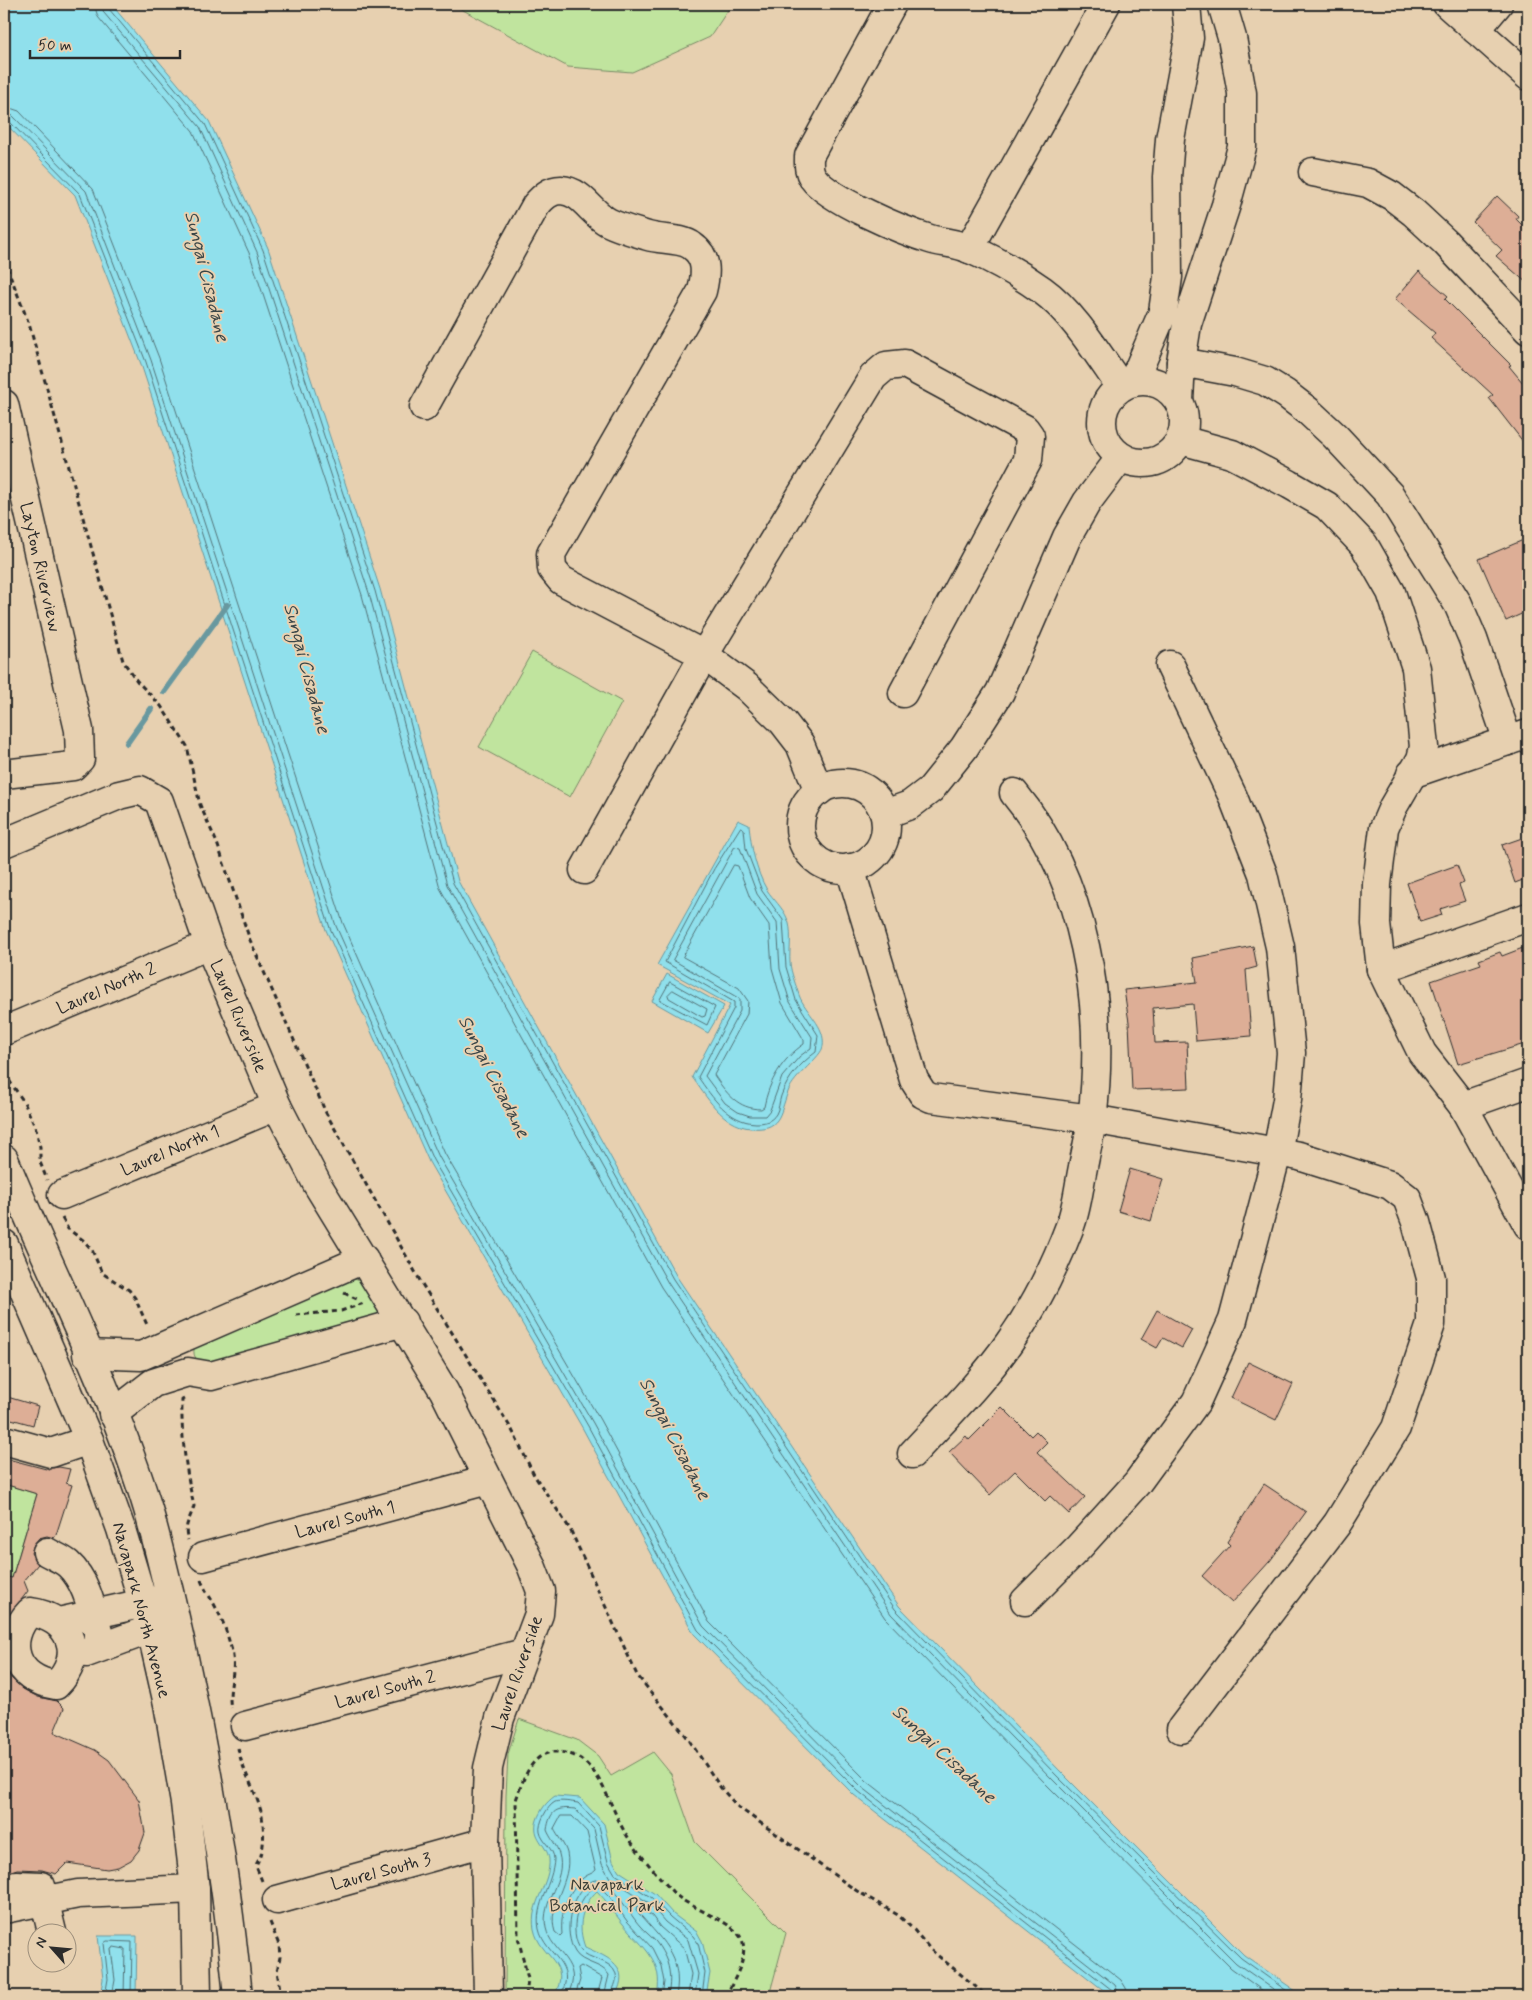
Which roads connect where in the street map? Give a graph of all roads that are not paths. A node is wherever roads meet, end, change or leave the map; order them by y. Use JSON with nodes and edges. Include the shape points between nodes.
{"nodes":[{"id":1,"x":892,"y":4,"type":"edge"},
{"id":2,"x":1106,"y":4,"type":"edge"},
{"id":3,"x":1186,"y":4,"type":"edge"},
{"id":4,"x":1222,"y":4,"type":"edge"},
{"id":5,"x":1447,"y":4,"type":"edge"},
{"id":6,"x":1498,"y":4,"type":"edge"},
{"id":7,"x":1476,"y":30,"type":"junction"},
{"id":8,"x":1528,"y":76,"type":"edge"},
{"id":9,"x":1313,"y":172,"type":"dead end"},
{"id":10,"x":969,"y":249,"type":"junction"},
{"id":11,"x":1528,"y":330,"type":"edge"},
{"id":12,"x":1180,"y":362,"type":"junction"},
{"id":13,"x":1127,"y":384,"type":"junction"},
{"id":14,"x":1179,"y":401,"type":"junction"},
{"id":15,"x":4,"y":404,"type":"edge"},
{"id":16,"x":424,"y":407,"type":"dead end"},
{"id":17,"x":1181,"y":440,"type":"junction"},
{"id":18,"x":1120,"y":458,"type":"junction"},
{"id":19,"x":704,"y":655,"type":"junction"},
{"id":20,"x":1170,"y":665,"type":"dead end"},
{"id":21,"x":904,"y":693,"type":"dead end"},
{"id":22,"x":1518,"y":738,"type":"edge"},
{"id":23,"x":4,"y":774,"type":"edge"},
{"id":24,"x":1411,"y":774,"type":"junction"},
{"id":25,"x":819,"y":790,"type":"junction"},
{"id":26,"x":1014,"y":794,"type":"dead end"},
{"id":27,"x":884,"y":814,"type":"junction"},
{"id":28,"x":4,"y":843,"type":"edge"},
{"id":29,"x":850,"y":868,"type":"junction"},
{"id":30,"x":584,"y":870,"type":"dead end"},
{"id":31,"x":1528,"y":917,"type":"edge"},
{"id":32,"x":209,"y":945,"type":"junction"},
{"id":33,"x":1381,"y":969,"type":"junction"},
{"id":34,"x":4,"y":1031,"type":"edge"},
{"id":35,"x":1528,"y":1083,"type":"edge"},
{"id":36,"x":277,"y":1106,"type":"junction"},
{"id":37,"x":1463,"y":1106,"type":"junction"},
{"id":38,"x":1092,"y":1119,"type":"junction"},
{"id":39,"x":1276,"y":1152,"type":"junction"},
{"id":40,"x":4,"y":1159,"type":"edge"},
{"id":41,"x":57,"y":1199,"type":"road end"},
{"id":42,"x":1528,"y":1225,"type":"edge"},
{"id":43,"x":4,"y":1244,"type":"edge"},
{"id":44,"x":364,"y":1259,"type":"junction"},
{"id":45,"x":402,"y":1322,"type":"junction"},
{"id":46,"x":175,"y":1340,"type":"junction"},
{"id":47,"x":87,"y":1354,"type":"junction"},
{"id":48,"x":188,"y":1372,"type":"junction"},
{"id":49,"x":113,"y":1414,"type":"junction"},
{"id":50,"x":4,"y":1440,"type":"edge"},
{"id":51,"x":88,"y":1440,"type":"junction"},
{"id":52,"x":912,"y":1454,"type":"dead end"},
{"id":53,"x":488,"y":1480,"type":"junction"},
{"id":54,"x":47,"y":1552,"type":"dead end"},
{"id":55,"x":198,"y":1560,"type":"road end"},
{"id":56,"x":171,"y":1597,"type":"junction"},
{"id":57,"x":1025,"y":1601,"type":"dead end"},
{"id":58,"x":92,"y":1616,"type":"junction"},
{"id":59,"x":147,"y":1616,"type":"junction"},
{"id":60,"x":59,"y":1622,"type":"junction"},
{"id":61,"x":102,"y":1646,"type":"junction"},
{"id":62,"x":524,"y":1653,"type":"junction"},
{"id":63,"x":71,"y":1660,"type":"junction"},
{"id":64,"x":238,"y":1728,"type":"road end"},
{"id":65,"x":1181,"y":1729,"type":"dead end"},
{"id":66,"x":485,"y":1842,"type":"junction"},
{"id":67,"x":195,"y":1889,"type":"junction"},
{"id":68,"x":4,"y":1891,"type":"edge"},
{"id":69,"x":270,"y":1900,"type":"road end"},
{"id":70,"x":46,"y":1901,"type":"junction"},
{"id":71,"x":4,"y":1909,"type":"edge"},
{"id":72,"x":50,"y":1922,"type":"edge"},
{"id":73,"x":197,"y":1996,"type":"edge"},
{"id":74,"x":238,"y":1996,"type":"edge"},
{"id":75,"x":488,"y":1996,"type":"edge"}],
"edges":[{"from":1,"to":10,"type":"street","via":[[809,156],[808,168],[814,179],[832,193],[891,226]]},
{"from":2,"to":10,"type":"street"},
{"from":3,"to":13,"type":"street","via":[[1189,38],[1166,177],[1168,277],[1163,312]]},
{"from":4,"to":12,"type":"street","via":[[1242,93],[1242,147],[1187,324]]},
{"from":5,"to":7,"type":"street"},
{"from":6,"to":7,"type":"street"},
{"from":7,"to":8,"type":"street"},
{"from":9,"to":11,"type":"street","via":[[1368,183],[1392,196],[1445,242]]},
{"from":10,"to":13,"type":"street","via":[[1005,266],[1043,291]]},
{"from":12,"to":14,"type":"street"},
{"from":12,"to":22,"type":"street","via":[[1265,381],[1286,394],[1308,410],[1390,495],[1458,604]]},
{"from":13,"to":14,"type":"street","via":[[1146,380],[1159,384]]},
{"from":13,"to":18,"type":"street","via":[[1111,395],[1101,421],[1110,448]]},
{"from":14,"to":17,"type":"street","via":[[1184,413]]},
{"from":15,"to":23,"type":"street","name":"Layton Riverview","via":[[79,730],[80,759],[73,766]]},
{"from":16,"to":19,"type":"street","via":[[536,205],[544,196],[561,190],[571,192],[608,222],[648,236],[692,245],[705,265],[702,291],[551,554],[552,569],[561,580]]},
{"from":17,"to":18,"type":"street","via":[[1161,460],[1148,464]]},
{"from":17,"to":24,"type":"street","via":[[1232,454],[1289,484],[1327,506],[1364,545],[1391,592],[1416,668],[1424,746],[1421,759]]},
{"from":18,"to":27,"type":"street","via":[[1087,502],[1067,536],[1000,692],[968,741],[931,789],[910,805]]},
{"from":19,"to":21,"type":"street","via":[[872,377],[886,366],[905,364],[1024,429],[1030,436],[1030,448],[1028,460]]},
{"from":19,"to":25,"type":"street","via":[[747,687],[783,722],[800,744]]},
{"from":19,"to":30,"type":"street"},
{"from":20,"to":39,"type":"street","via":[[1233,797],[1260,866],[1280,947],[1291,1053],[1287,1100]]},
{"from":22,"to":24,"type":"street"},
{"from":24,"to":33,"type":"street","via":[[1384,828],[1376,924]]},
{"from":25,"to":27,"type":"street","via":[[845,783],[858,786],[870,792]]},
{"from":25,"to":29,"type":"street","via":[[802,813],[800,828],[803,842],[822,864]]},
{"from":26,"to":38,"type":"street","via":[[1031,814],[1046,840],[1064,878],[1079,923],[1093,996],[1096,1054]]},
{"from":27,"to":29,"type":"street","via":[[886,828],[876,854],[864,864]]},
{"from":28,"to":32,"type":"street","name":"Laurel Riverside","via":[[119,795],[140,790],[159,801]]},
{"from":29,"to":38,"type":"street","via":[[914,1080],[923,1094],[931,1098]]},
{"from":31,"to":33,"type":"street"},
{"from":32,"to":34,"type":"street","name":"Laurel North 2"},
{"from":32,"to":36,"type":"street","name":"Laurel Riverside"},
{"from":33,"to":37,"type":"street","via":[[1422,1053]]},
{"from":35,"to":37,"type":"street"},
{"from":36,"to":41,"type":"street","name":"Laurel North 1"},
{"from":36,"to":44,"type":"street","name":"Laurel Riverside","via":[[317,1184]]},
{"from":37,"to":42,"type":"street"},
{"from":38,"to":39,"type":"street"},
{"from":38,"to":52,"type":"street","via":[[1071,1225],[1037,1295],[1010,1343]]},
{"from":39,"to":57,"type":"street","via":[[1234,1320],[1196,1402],[1137,1482]]},
{"from":39,"to":65,"type":"street","via":[[1357,1174],[1390,1186],[1407,1198],[1431,1278],[1431,1324],[1396,1428],[1371,1470],[1327,1538]]},
{"from":40,"to":47,"type":"street","name":"Navapark North Avenue"},
{"from":43,"to":51,"type":"street","name":"Navapark North Avenue"},
{"from":44,"to":45,"type":"street","name":"Laurel Riverside"},
{"from":44,"to":46,"type":"street"},
{"from":45,"to":48,"type":"street","via":[[211,1376]]},
{"from":45,"to":53,"type":"street","name":"Laurel Riverside","via":[[444,1391]]},
{"from":46,"to":47,"type":"street","via":[[141,1356]]},
{"from":46,"to":48,"type":"street"},
{"from":47,"to":49,"type":"street","name":"Navapark North Avenue"},
{"from":48,"to":49,"type":"street","via":[[153,1383]]},
{"from":49,"to":56,"type":"street","name":"Navapark North Avenue","via":[[147,1508]]},
{"from":50,"to":51,"type":"street","via":[[51,1453]]},
{"from":51,"to":59,"type":"street","name":"Navapark North Avenue","via":[[121,1529]]},
{"from":53,"to":55,"type":"street","name":"Laurel South 1"},
{"from":53,"to":62,"type":"street","name":"Laurel Riverside","via":[[541,1591],[539,1614]]},
{"from":54,"to":58,"type":"street","via":[[67,1563],[78,1576],[88,1595]]},
{"from":56,"to":59,"type":"street"},
{"from":56,"to":74,"type":"street","name":"Navapark North Avenue","via":[[201,1735],[227,1887]]},
{"from":58,"to":59,"type":"street"},
{"from":58,"to":60,"type":"street"},
{"from":58,"to":61,"type":"street"},
{"from":59,"to":61,"type":"street"},
{"from":59,"to":67,"type":"street","name":"Navapark North Avenue","via":[[168,1704],[185,1803]]},
{"from":60,"to":63,"type":"street","via":[[70,1639]]},
{"from":60,"to":63,"type":"street","via":[[50,1616],[30,1612],[19,1627],[16,1654],[31,1677],[56,1685]]},
{"from":61,"to":63,"type":"street"},
{"from":62,"to":64,"type":"street","name":"Laurel South 2"},
{"from":62,"to":66,"type":"street","name":"Laurel Riverside","via":[[500,1718],[488,1768]]},
{"from":66,"to":69,"type":"street","name":"Laurel South 3"},
{"from":66,"to":75,"type":"street","name":"Laurel Riverside"},
{"from":67,"to":70,"type":"street","via":[[78,1894]]},
{"from":67,"to":73,"type":"street","name":"Navapark North Avenue"},
{"from":68,"to":70,"type":"street","via":[[16,1885],[41,1886]]},
{"from":70,"to":71,"type":"street"},
{"from":70,"to":72,"type":"street"}]}
